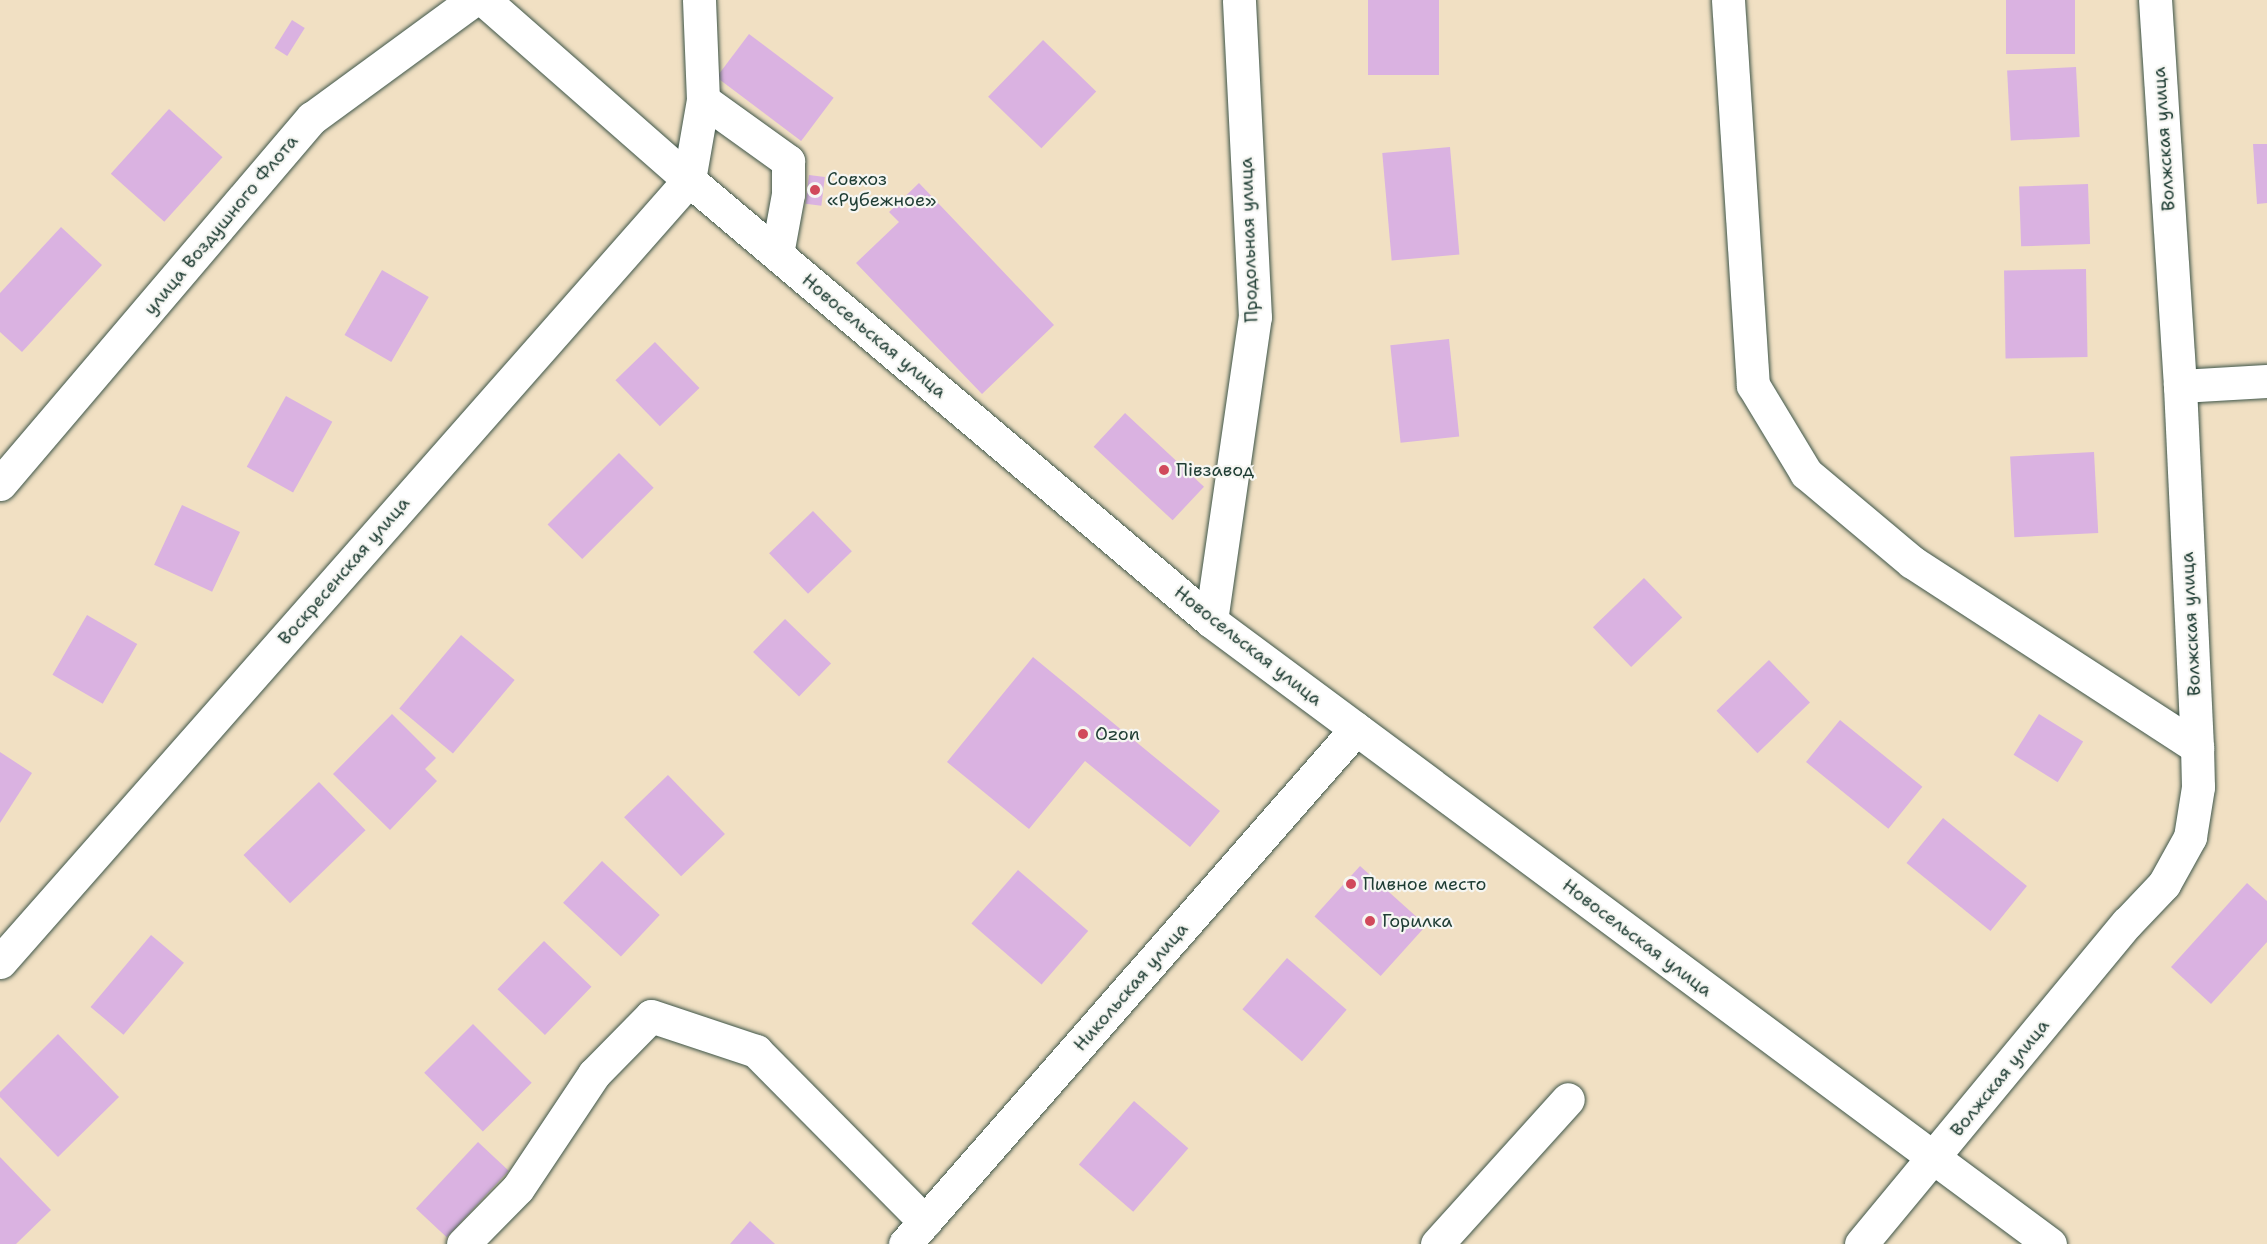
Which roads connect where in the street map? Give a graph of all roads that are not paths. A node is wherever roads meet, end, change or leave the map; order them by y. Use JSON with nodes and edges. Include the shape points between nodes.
{"nodes":[{"id":1,"x":473,"y":0,"type":"edge"},
{"id":2,"x":484,"y":0,"type":"edge"},
{"id":3,"x":699,"y":0,"type":"edge"},
{"id":4,"x":1239,"y":0,"type":"edge"},
{"id":5,"x":1728,"y":0,"type":"edge"},
{"id":6,"x":2155,"y":0,"type":"edge"},
{"id":7,"x":703,"y":100,"type":"junction"},
{"id":8,"x":689,"y":180,"type":"junction"},
{"id":9,"x":777,"y":254,"type":"junction"},
{"id":10,"x":2267,"y":381,"type":"edge"},
{"id":11,"x":2180,"y":386,"type":"junction"},
{"id":12,"x":0,"y":484,"type":"edge"},
{"id":13,"x":1211,"y":621,"type":"junction"},
{"id":14,"x":1356,"y":729,"type":"junction"},
{"id":15,"x":2198,"y":747,"type":"junction"},
{"id":16,"x":0,"y":962,"type":"edge"},
{"id":17,"x":1568,"y":1099,"type":"dead end"},
{"id":18,"x":1934,"y":1158,"type":"junction"},
{"id":19,"x":915,"y":1233,"type":"edge"},
{"id":20,"x":463,"y":1244,"type":"edge"},
{"id":21,"x":1437,"y":1244,"type":"edge"},
{"id":22,"x":1861,"y":1244,"type":"edge"},
{"id":23,"x":2050,"y":1244,"type":"edge"}],
"edges":[{"from":1,"to":12,"type":"street","name":"улица Воздушного Флота","via":[[312,118]]},
{"from":2,"to":8,"type":"street","name":"Новосельская улица"},
{"from":3,"to":7,"type":"street"},
{"from":4,"to":13,"type":"street","name":"Продольная улица","via":[[1255,317]]},
{"from":5,"to":15,"type":"street","via":[[1753,385],[1806,473],[1912,562]]},
{"from":6,"to":11,"type":"street","name":"Волжская улица"},
{"from":7,"to":8,"type":"street"},
{"from":7,"to":9,"type":"street","via":[[788,161],[788,194]]},
{"from":8,"to":9,"type":"street","name":"Новосельская улица"},
{"from":8,"to":16,"type":"street","name":"Воскресенская улица"},
{"from":9,"to":13,"type":"street","name":"Новосельская улица"},
{"from":10,"to":11,"type":"street"},
{"from":11,"to":15,"type":"street","name":"Волжская улица"},
{"from":13,"to":14,"type":"street","name":"Новосельская улица"},
{"from":14,"to":18,"type":"street","name":"Новосельская улица"},
{"from":14,"to":19,"type":"street","name":"Никольская улица"},
{"from":15,"to":18,"type":"street","name":"Волжская улица","via":[[2198,787],[2190,837],[2164,884],[2127,923]]},
{"from":17,"to":21,"type":"street"},
{"from":18,"to":22,"type":"street","name":"Волжская улица"},
{"from":18,"to":23,"type":"street","name":"Новосельская улица"},
{"from":19,"to":20,"type":"street","via":[[756,1052],[651,1016],[594,1074],[518,1188]]}]}
